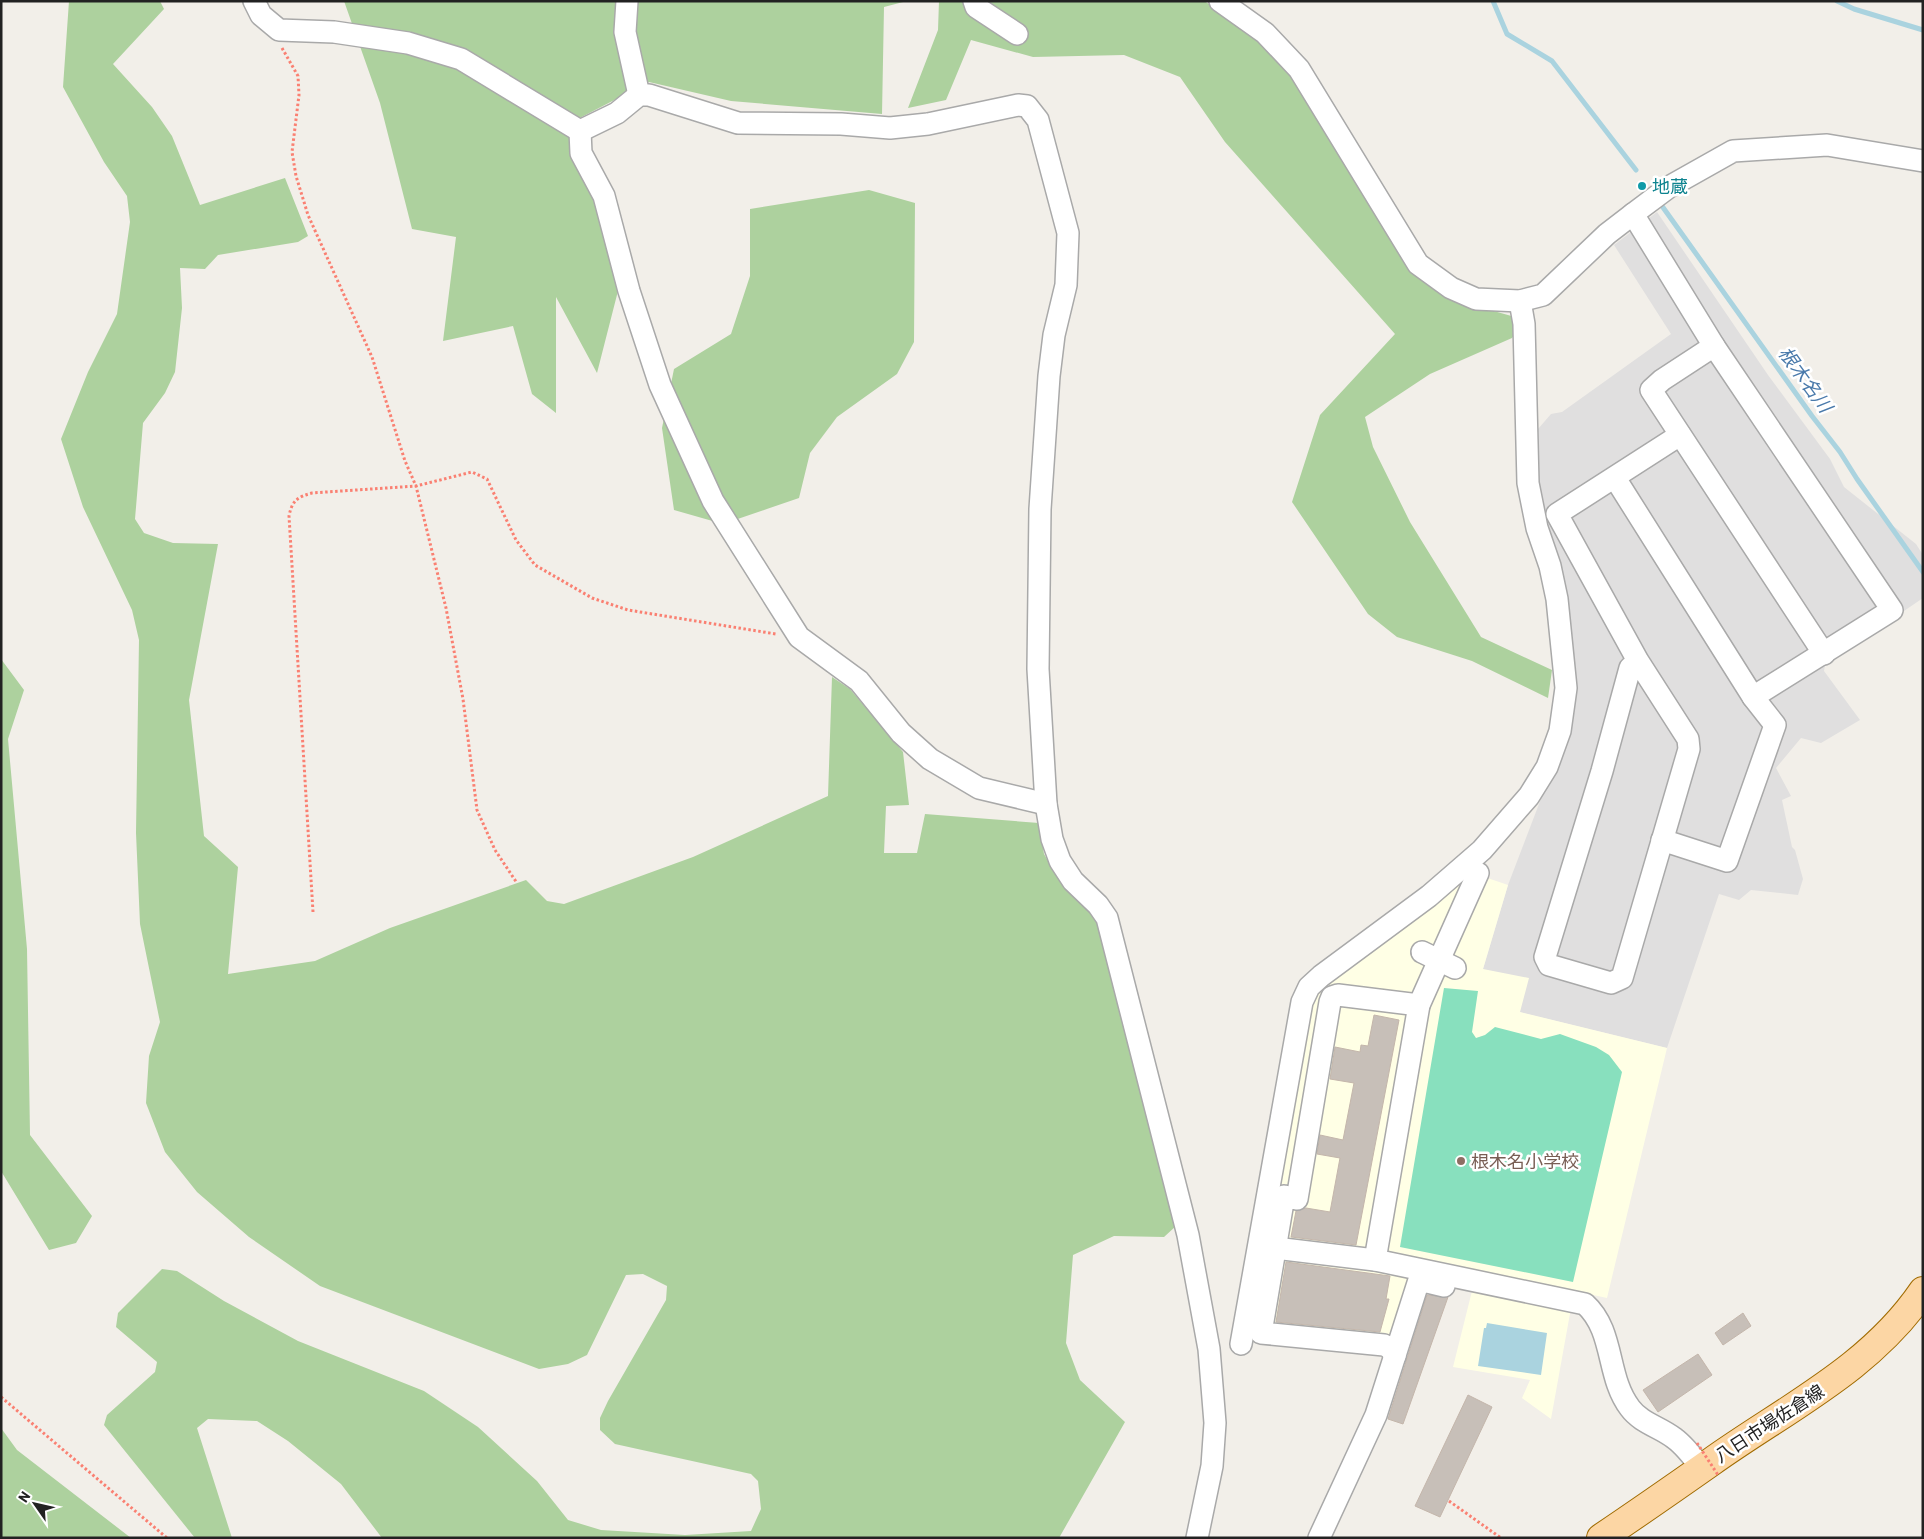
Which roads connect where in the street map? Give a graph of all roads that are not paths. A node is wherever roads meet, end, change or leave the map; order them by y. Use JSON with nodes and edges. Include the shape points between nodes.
{"nodes":[{"id":1,"x":254,"y":1,"type":"edge"},
{"id":2,"x":627,"y":1,"type":"edge"},
{"id":3,"x":974,"y":1,"type":"edge"},
{"id":4,"x":1220,"y":1,"type":"edge"},
{"id":5,"x":1017,"y":34,"type":"dead end"},
{"id":6,"x":639,"y":95,"type":"junction"},
{"id":7,"x":580,"y":131,"type":"junction"},
{"id":8,"x":1923,"y":160,"type":"edge"},
{"id":9,"x":1633,"y":214,"type":"junction"},
{"id":10,"x":1520,"y":302,"type":"junction"},
{"id":11,"x":1714,"y":346,"type":"junction"},
{"id":12,"x":1680,"y":435,"type":"junction"},
{"id":13,"x":1615,"y":478,"type":"junction"},
{"id":14,"x":1824,"y":654,"type":"junction"},
{"id":15,"x":1638,"y":661,"type":"junction"},
{"id":16,"x":1753,"y":697,"type":"junction"},
{"id":17,"x":1046,"y":804,"type":"junction"},
{"id":18,"x":1662,"y":840,"type":"junction"},
{"id":19,"x":1478,"y":873,"type":"dead end"},
{"id":20,"x":1419,"y":1005,"type":"junction"},
{"id":21,"x":1275,"y":1248,"type":"junction"},
{"id":22,"x":1375,"y":1260,"type":"junction"},
{"id":23,"x":1462,"y":1291,"type":"dead end"},
{"id":24,"x":1923,"y":1291,"type":"edge"},
{"id":25,"x":1241,"y":1344,"type":"junction"},
{"id":26,"x":1209,"y":1349,"type":"junction"},
{"id":27,"x":1395,"y":1356,"type":"junction"},
{"id":28,"x":1707,"y":1462,"type":"junction"},
{"id":29,"x":1197,"y":1538,"type":"edge"},
{"id":30,"x":1320,"y":1538,"type":"edge"},
{"id":31,"x":1601,"y":1538,"type":"edge"}],
"edges":[{"from":1,"to":7,"type":"street","via":[[261,16],[279,30],[334,32],[408,43],[461,59]]},
{"from":2,"to":6,"type":"street","via":[[625,32]]},
{"from":3,"to":5,"type":"street","via":[[976,7]]},
{"from":4,"to":10,"type":"street","via":[[1265,33],[1299,69],[1418,264],[1451,288],[1476,299]]},
{"from":6,"to":7,"type":"street","via":[[618,113]]},
{"from":6,"to":17,"type":"street","via":[[649,95],[738,123],[890,128],[928,124],[1018,105],[1027,106],[1038,120],[1068,233],[1066,285],[1054,335],[1049,376],[1040,509],[1038,670]]},
{"from":7,"to":17,"type":"street","via":[[581,153],[604,196],[629,291],[660,385],[713,501],[799,637],[859,682],[901,733],[930,759],[979,788]]},
{"from":8,"to":9,"type":"street","via":[[1827,145],[1733,151],[1669,187]]},
{"from":9,"to":10,"type":"street","via":[[1607,234],[1543,295]]},
{"from":9,"to":11,"type":"street"},
{"from":10,"to":25,"type":"street","via":[[1524,324],[1528,483],[1557,599],[1566,688],[1560,731],[1547,767],[1529,796],[1482,850],[1429,896],[1346,955],[1309,987],[1302,1002]]},
{"from":11,"to":12,"type":"street","via":[[1651,390]]},
{"from":11,"to":14,"type":"street","via":[[1892,610]]},
{"from":12,"to":13,"type":"street"},
{"from":12,"to":14,"type":"street"},
{"from":13,"to":15,"type":"street","via":[[1557,514]]},
{"from":13,"to":16,"type":"street"},
{"from":14,"to":16,"type":"street"},
{"from":15,"to":18,"type":"street","via":[[1688,739],[1689,749]]},
{"from":15,"to":18,"type":"street","via":[[1630,668],[1545,957],[1549,965],[1611,983],[1622,978]]},
{"from":16,"to":18,"type":"street","via":[[1776,725],[1727,860]]},
{"from":17,"to":26,"type":"street","via":[[1052,839],[1060,861],[1073,881],[1107,918],[1188,1235]]},
{"from":19,"to":20,"type":"street"},
{"from":20,"to":21,"type":"street","via":[[1338,995],[1332,997],[1297,1199],[1284,1196]]},
{"from":20,"to":22,"type":"street"},
{"from":21,"to":22,"type":"street"},
{"from":21,"to":27,"type":"street","via":[[1261,1333],[1384,1345]]},
{"from":22,"to":28,"type":"street","via":[[1585,1304],[1595,1312],[1601,1324],[1618,1385],[1630,1408],[1644,1421]]},
{"from":23,"to":27,"type":"street","via":[[1419,1280]]},
{"from":24,"to":28,"type":"main road","name":"八日市場佐倉線","via":[[1886,1335],[1844,1372],[1808,1399]]},
{"from":25,"to":26,"type":"street"},
{"from":25,"to":27,"type":"street"},
{"from":26,"to":29,"type":"street","via":[[1214,1440]]},
{"from":27,"to":30,"type":"street","via":[[1369,1433]]},
{"from":28,"to":31,"type":"main road","name":"八日市場佐倉線"}]}
